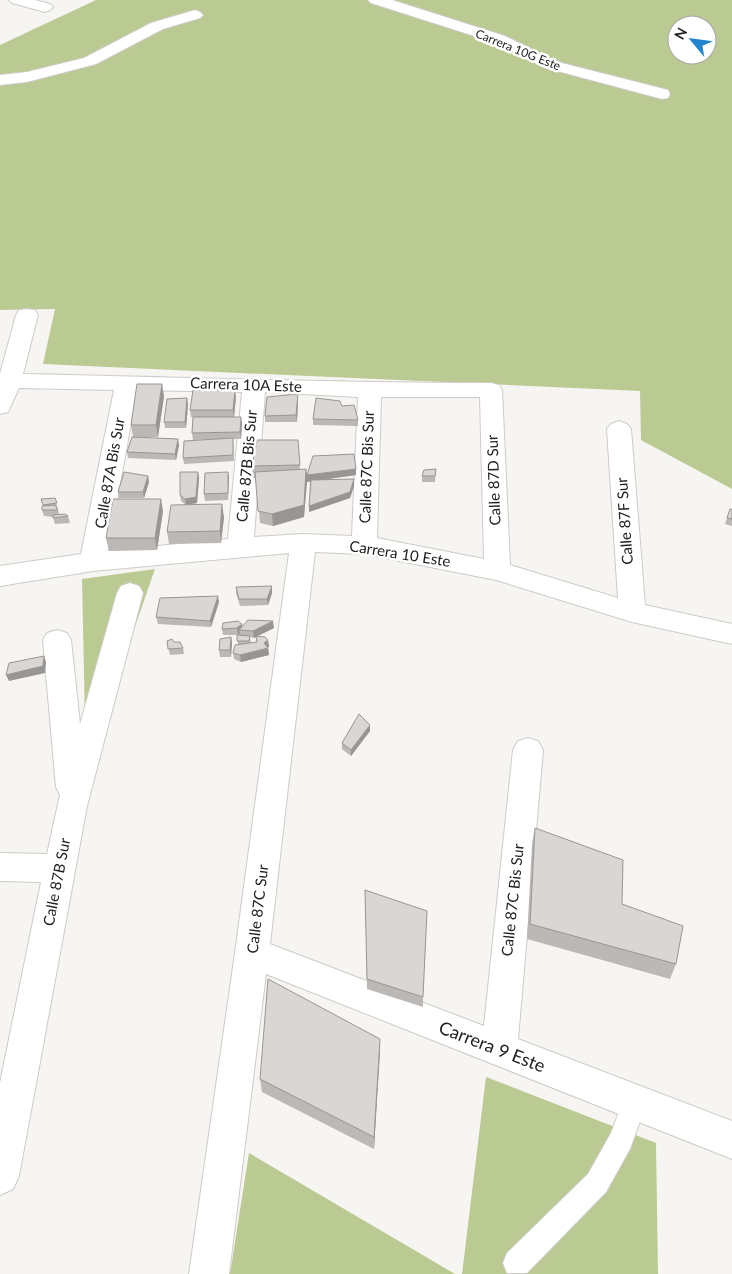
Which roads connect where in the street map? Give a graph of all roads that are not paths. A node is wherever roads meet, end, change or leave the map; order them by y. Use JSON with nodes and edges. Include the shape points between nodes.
{"nodes":[{"id":1,"x":16,"y":0,"type":"edge"},
{"id":2,"x":376,"y":0,"type":"edge"},
{"id":3,"x":44,"y":7,"type":"dead end"},
{"id":4,"x":195,"y":15,"type":"dead end"},
{"id":5,"x":0,"y":80,"type":"edge"},
{"id":6,"x":662,"y":94,"type":"dead end"},
{"id":7,"x":27,"y":315,"type":"dead end"},
{"id":8,"x":5,"y":381,"type":"edge"},
{"id":9,"x":127,"y":383,"type":"junction"},
{"id":10,"x":254,"y":385,"type":"junction"},
{"id":11,"x":370,"y":390,"type":"junction"},
{"id":12,"x":491,"y":390,"type":"joint"},
{"id":13,"x":0,"y":407,"type":"edge"},
{"id":14,"x":619,"y":429,"type":"dead end"},
{"id":15,"x":304,"y":543,"type":"junction"},
{"id":16,"x":364,"y":545,"type":"junction"},
{"id":17,"x":240,"y":547,"type":"junction"},
{"id":18,"x":93,"y":562,"type":"junction"},
{"id":19,"x":497,"y":570,"type":"junction"},
{"id":20,"x":0,"y":576,"type":"edge"},
{"id":21,"x":130,"y":593,"type":"dead end"},
{"id":22,"x":632,"y":612,"type":"junction"},
{"id":23,"x":732,"y":634,"type":"edge"},
{"id":24,"x":57,"y":640,"type":"dead end"},
{"id":25,"x":528,"y":750,"type":"dead end"},
{"id":26,"x":72,"y":806,"type":"junction"},
{"id":27,"x":0,"y":867,"type":"edge"},
{"id":28,"x":59,"y":868,"type":"junction"},
{"id":29,"x":252,"y":953,"type":"junction"},
{"id":30,"x":499,"y":1049,"type":"junction"},
{"id":31,"x":635,"y":1102,"type":"junction"},
{"id":32,"x":732,"y":1140,"type":"edge"},
{"id":33,"x":0,"y":1176,"type":"edge"},
{"id":34,"x":518,"y":1263,"type":"dead end"},
{"id":35,"x":209,"y":1274,"type":"edge"}],
"edges":[{"from":1,"to":3,"type":"street"},
{"from":2,"to":6,"type":"street","name":"Carrera 10G Este","via":[[499,39],[552,65]]},
{"from":4,"to":5,"type":"street","via":[[157,26],[90,61],[27,77]]},
{"from":7,"to":8,"type":"street"},
{"from":8,"to":9,"type":"street","name":"Carrera 10A Este"},
{"from":8,"to":13,"type":"street"},
{"from":9,"to":10,"type":"street","name":"Carrera 10A Este"},
{"from":9,"to":18,"type":"street","name":"Calle 87A Bis Sur"},
{"from":10,"to":11,"type":"street","name":"Carrera 10A Este"},
{"from":10,"to":17,"type":"street","name":"Calle 87B Bis Sur"},
{"from":11,"to":12,"type":"street","name":"Carrera 10A Este"},
{"from":11,"to":16,"type":"street","name":"Calle 87C Bis Sur"},
{"from":12,"to":19,"type":"street","name":"Calle 87D Sur"},
{"from":14,"to":22,"type":"street","name":"Calle 87F Sur"},
{"from":15,"to":16,"type":"street","name":"Carrera 10 Este"},
{"from":15,"to":17,"type":"street","name":"Carrera 10 Este"},
{"from":15,"to":29,"type":"street","name":"Calle 87C Sur"},
{"from":16,"to":19,"type":"street","name":"Carrera 10 Este"},
{"from":17,"to":18,"type":"street","name":"Carrera 10 Este"},
{"from":18,"to":20,"type":"street","name":"Carrera 10 Este"},
{"from":19,"to":22,"type":"street","name":"Carrera 10 Este"},
{"from":21,"to":26,"type":"street","name":"Calle 87B Sur"},
{"from":22,"to":23,"type":"street","name":"Carrera 10 Este"},
{"from":24,"to":26,"type":"street"},
{"from":25,"to":30,"type":"street","name":"Calle 87C Bis Sur"},
{"from":26,"to":28,"type":"street","name":"Calle 87B Sur"},
{"from":27,"to":28,"type":"street"},
{"from":28,"to":33,"type":"street","name":"Calle 87B Sur"},
{"from":29,"to":30,"type":"street","name":"Carrera 9 Este"},
{"from":29,"to":35,"type":"street","name":"Calle 87C Sur"},
{"from":30,"to":31,"type":"street","name":"Carrera 9 Este"},
{"from":31,"to":32,"type":"street","name":"Carrera 9 Este"},
{"from":31,"to":34,"type":"lane","via":[[621,1140],[597,1183]]}]}
